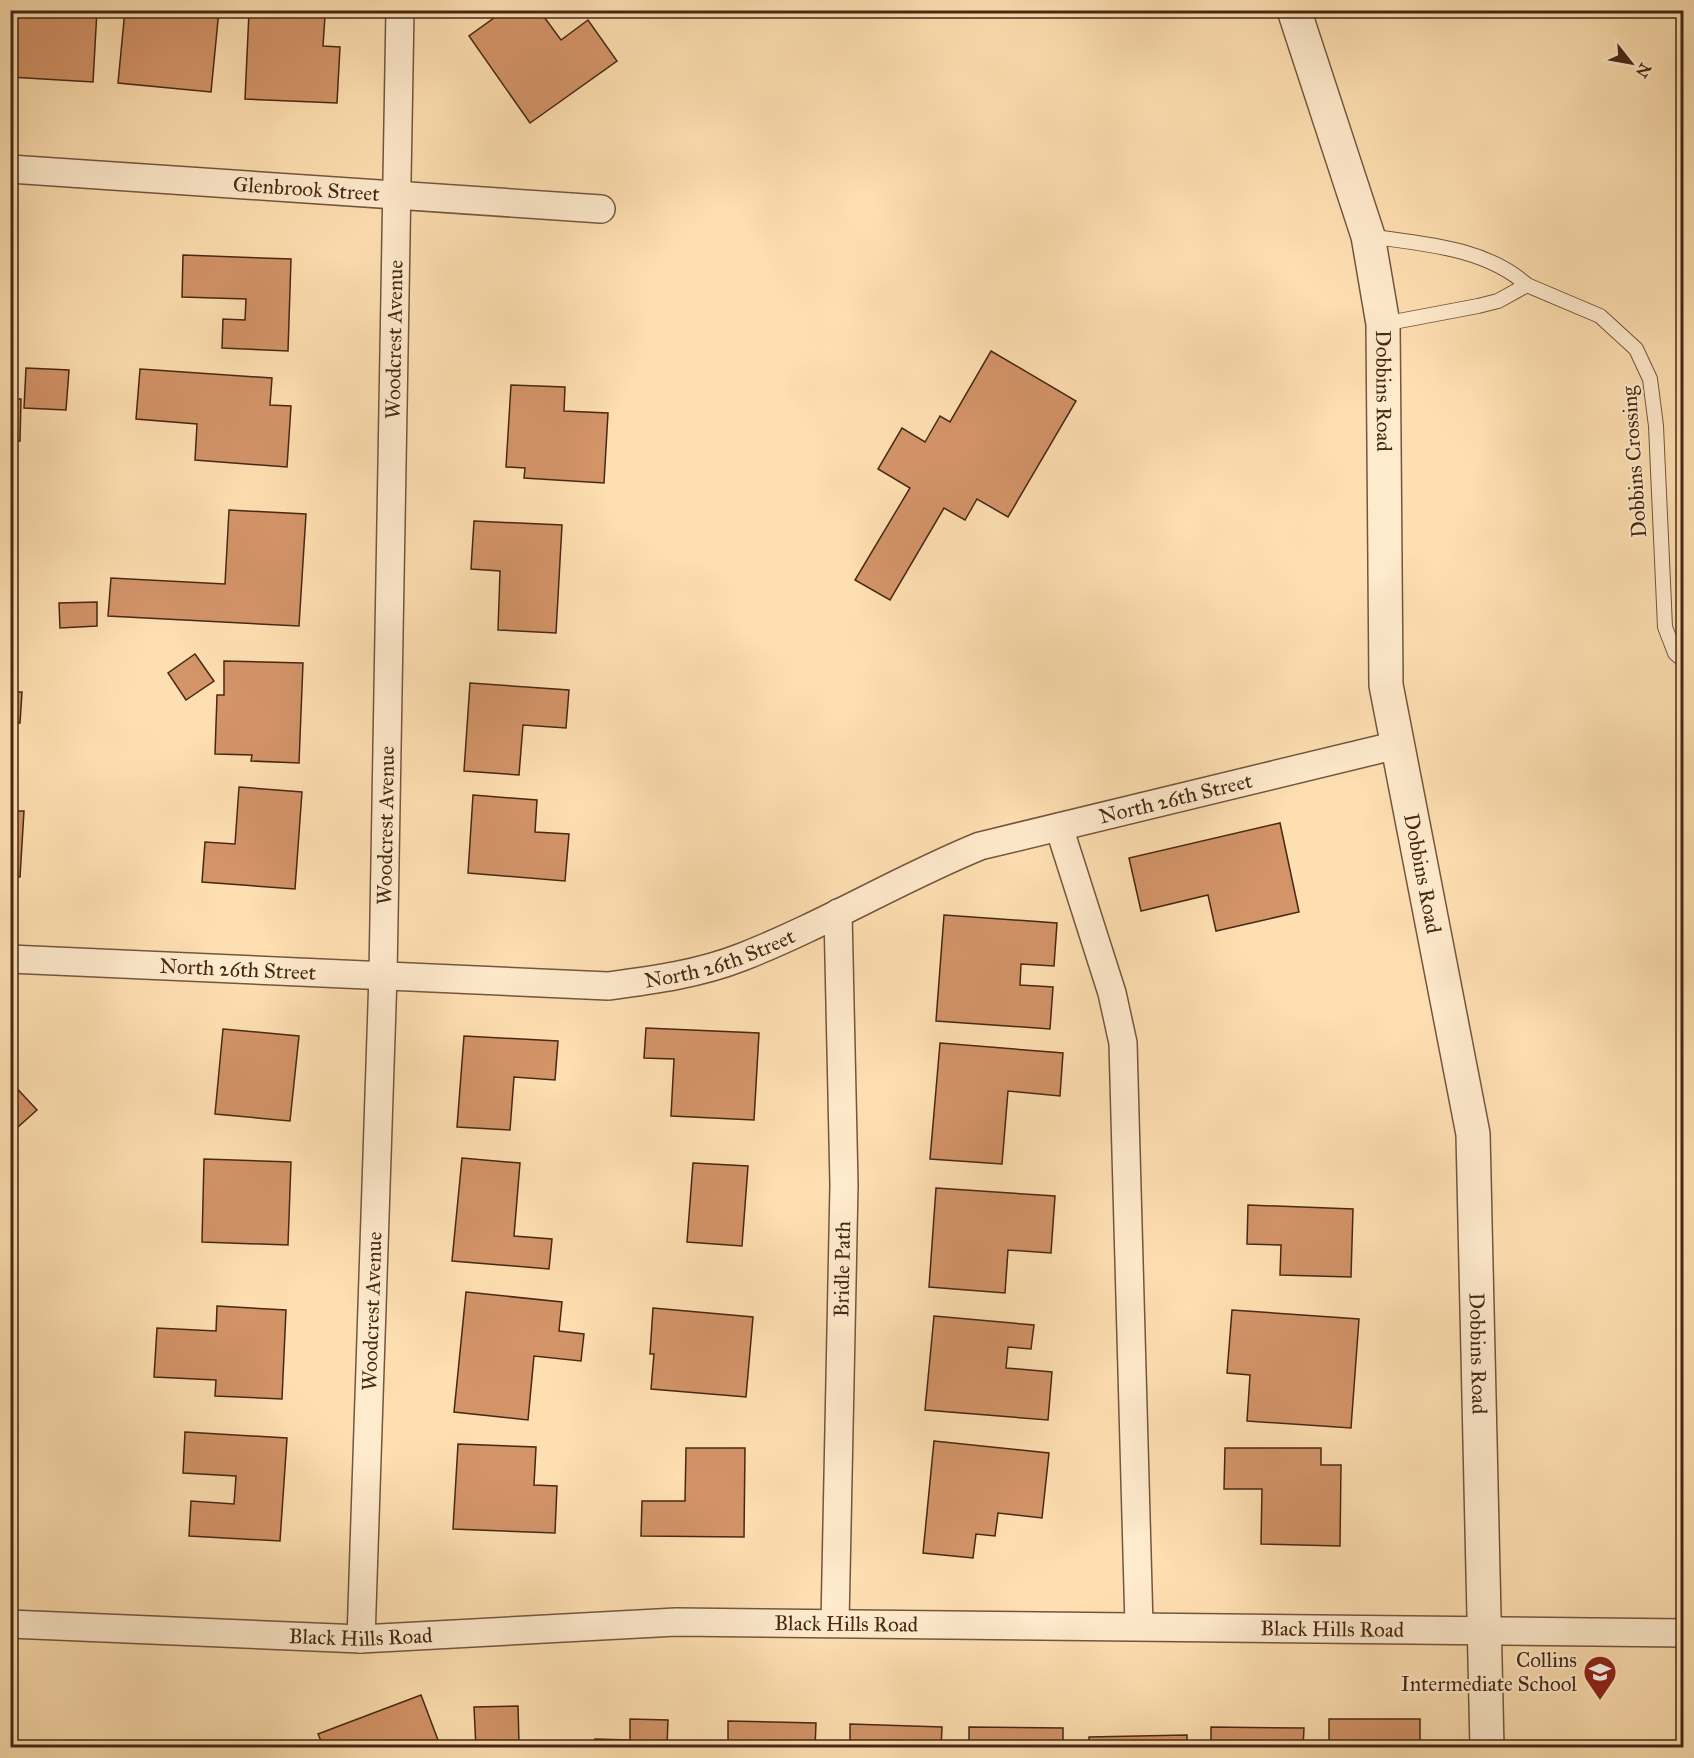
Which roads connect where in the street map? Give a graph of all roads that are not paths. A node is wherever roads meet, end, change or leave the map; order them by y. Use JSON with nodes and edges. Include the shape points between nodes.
{"nodes":[{"id":1,"x":400,"y":10,"type":"edge"},
{"id":2,"x":1294,"y":10,"type":"edge"},
{"id":3,"x":10,"y":170,"type":"edge"},
{"id":4,"x":396,"y":195,"type":"junction"},
{"id":5,"x":601,"y":209,"type":"dead end"},
{"id":6,"x":1368,"y":236,"type":"junction"},
{"id":7,"x":1527,"y":285,"type":"junction"},
{"id":8,"x":1383,"y":324,"type":"junction"},
{"id":9,"x":1683,"y":661,"type":"edge"},
{"id":10,"x":1397,"y":745,"type":"junction"},
{"id":11,"x":1059,"y":827,"type":"junction"},
{"id":12,"x":838,"y":913,"type":"junction"},
{"id":13,"x":10,"y":959,"type":"edge"},
{"id":14,"x":383,"y":975,"type":"junction"},
{"id":15,"x":835,"y":1623,"type":"junction"},
{"id":16,"x":10,"y":1624,"type":"edge"},
{"id":17,"x":1139,"y":1626,"type":"junction"},
{"id":18,"x":1484,"y":1630,"type":"junction"},
{"id":19,"x":1683,"y":1633,"type":"edge"},
{"id":20,"x":361,"y":1639,"type":"junction"},
{"id":21,"x":1487,"y":1748,"type":"edge"}],
"edges":[{"from":1,"to":4,"type":"street","name":"Woodcrest Avenue"},
{"from":2,"to":6,"type":"street","name":"Dobbins Road"},
{"from":3,"to":4,"type":"street","name":"Glenbrook Street"},
{"from":4,"to":5,"type":"street","name":"Glenbrook Street"},
{"from":4,"to":14,"type":"street","name":"Woodcrest Avenue"},
{"from":6,"to":7,"type":"lane","name":"Dobbins Crossing","via":[[1468,253]]},
{"from":6,"to":8,"type":"street","name":"Dobbins Road"},
{"from":7,"to":8,"type":"lane","via":[[1498,301]]},
{"from":7,"to":9,"type":"lane","name":"Dobbins Crossing","via":[[1600,316],[1636,349],[1650,379],[1656,426],[1665,627],[1675,653]]},
{"from":8,"to":10,"type":"street","name":"Dobbins Road","via":[[1386,685]]},
{"from":10,"to":11,"type":"street","name":"North 26th Street"},
{"from":10,"to":18,"type":"street","name":"Dobbins Road","via":[[1473,1134]]},
{"from":11,"to":12,"type":"street","name":"North 26th Street","via":[[980,846]]},
{"from":11,"to":17,"type":"street","via":[[1124,1042]]},
{"from":12,"to":14,"type":"street","name":"North 26th Street","via":[[741,957],[671,978],[608,986]]},
{"from":12,"to":15,"type":"street","name":"Bridle Path","via":[[844,1185]]},
{"from":13,"to":14,"type":"street","name":"North 26th Street"},
{"from":14,"to":20,"type":"street","name":"Woodcrest Avenue"},
{"from":15,"to":17,"type":"street","name":"Black Hills Road"},
{"from":15,"to":20,"type":"street","name":"Black Hills Road","via":[[676,1622]]},
{"from":16,"to":20,"type":"street","name":"Black Hills Road"},
{"from":17,"to":18,"type":"street","name":"Black Hills Road"},
{"from":18,"to":19,"type":"street","name":"Black Hills Road"},
{"from":18,"to":21,"type":"street","name":"Dobbins Road"}]}
